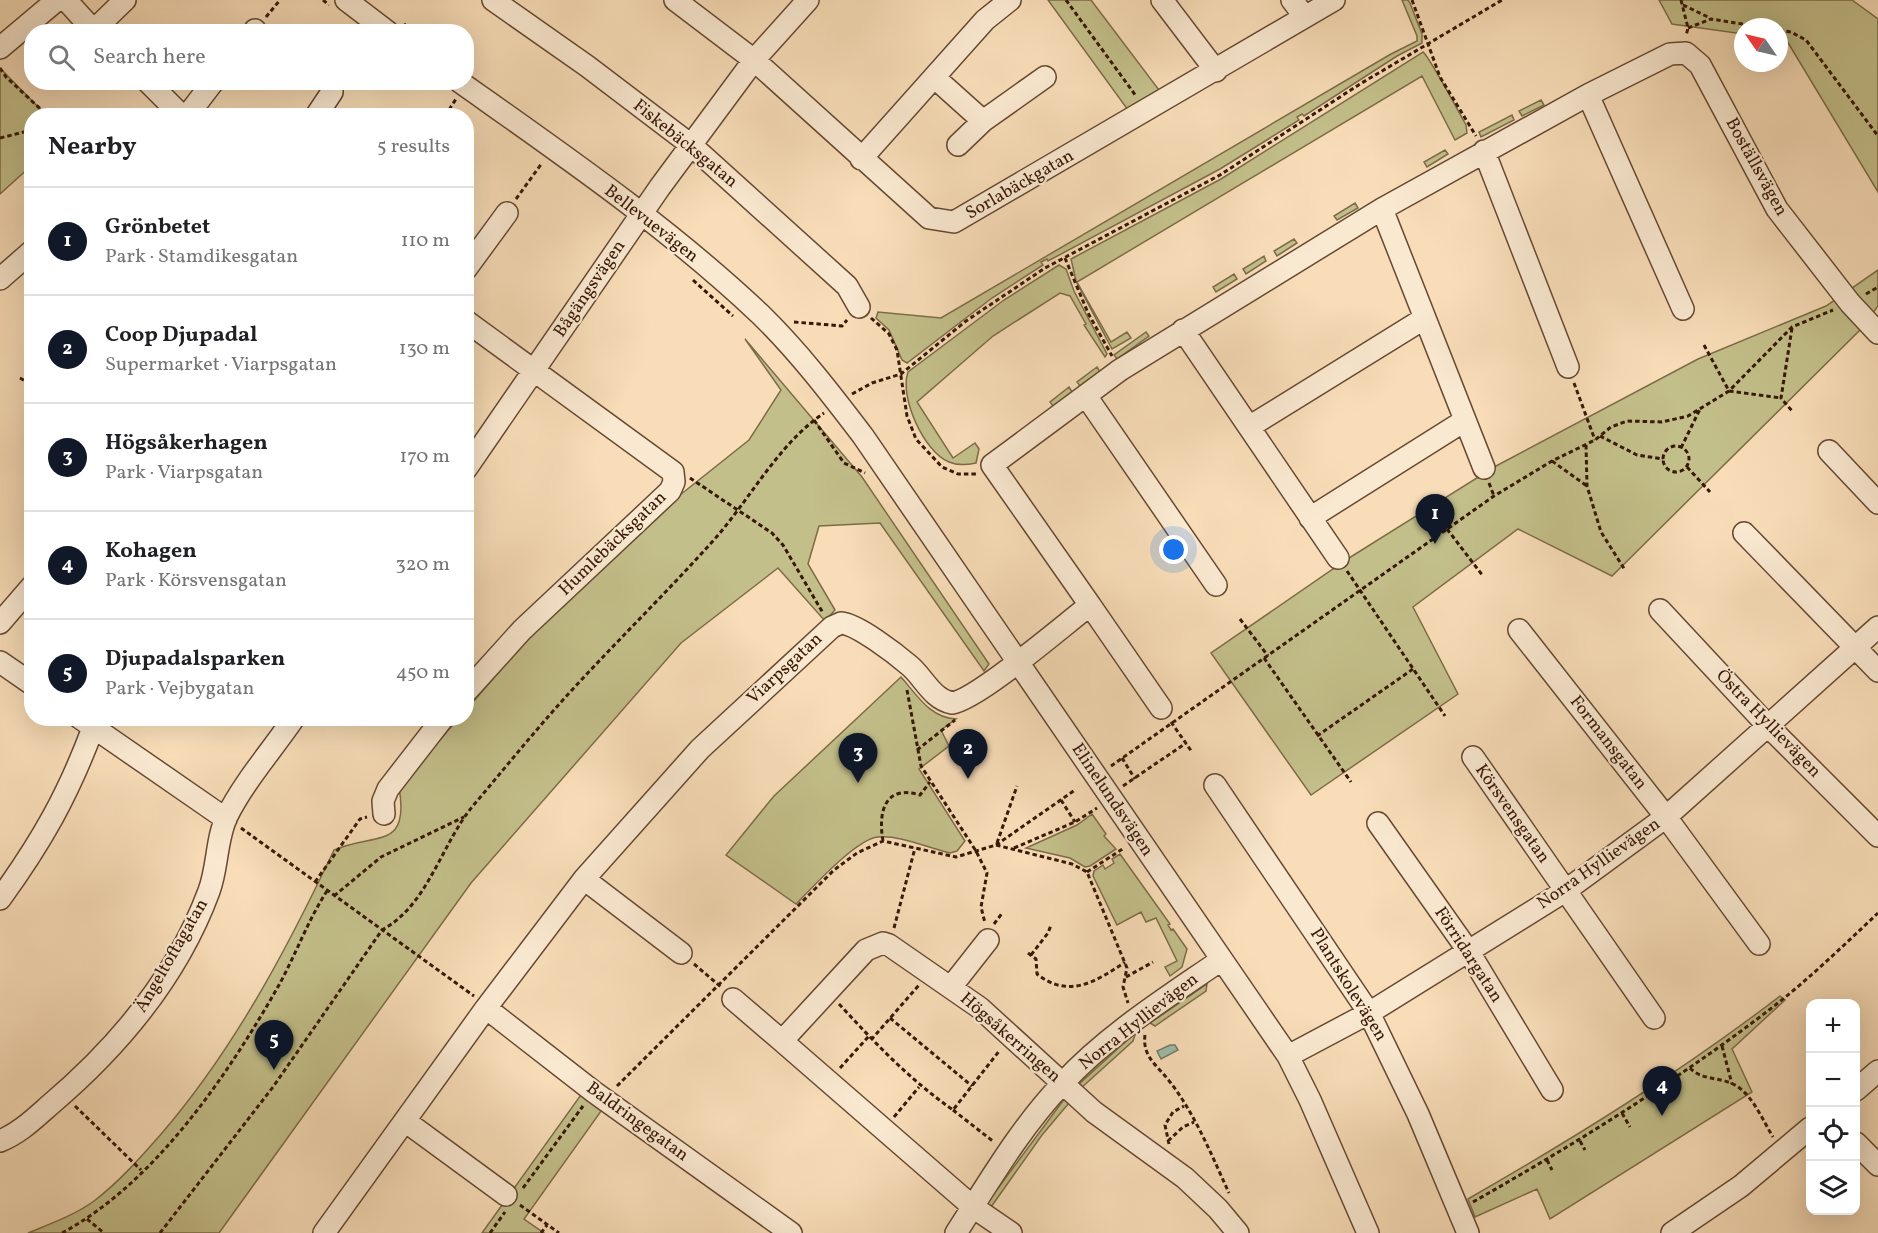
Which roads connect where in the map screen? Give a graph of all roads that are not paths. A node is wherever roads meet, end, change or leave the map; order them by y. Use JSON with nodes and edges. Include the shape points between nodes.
{"nodes":[{"id":1,"x":57,"y":0,"type":"edge"},
{"id":2,"x":66,"y":0,"type":"edge"},
{"id":3,"x":124,"y":0,"type":"edge"},
{"id":4,"x":346,"y":0,"type":"edge"},
{"id":5,"x":493,"y":0,"type":"edge"},
{"id":6,"x":675,"y":0,"type":"edge"},
{"id":7,"x":808,"y":0,"type":"edge"},
{"id":8,"x":1010,"y":0,"type":"edge"},
{"id":9,"x":1162,"y":0,"type":"edge"},
{"id":10,"x":1292,"y":0,"type":"edge"},
{"id":11,"x":1334,"y":0,"type":"edge"},
{"id":12,"x":1305,"y":17,"type":"junction"},
{"id":13,"x":28,"y":24,"type":"edge"},
{"id":14,"x":88,"y":24,"type":"edge"},
{"id":15,"x":101,"y":24,"type":"edge"},
{"id":16,"x":378,"y":24,"type":"edge"},
{"id":17,"x":24,"y":28,"type":"edge"},
{"id":18,"x":0,"y":48,"type":"edge"},
{"id":19,"x":754,"y":60,"type":"junction"},
{"id":20,"x":1216,"y":72,"type":"junction"},
{"id":21,"x":934,"y":77,"type":"junction"},
{"id":22,"x":1045,"y":77,"type":"dead end"},
{"id":23,"x":157,"y":90,"type":"edge"},
{"id":24,"x":206,"y":90,"type":"edge"},
{"id":25,"x":458,"y":90,"type":"edge"},
{"id":26,"x":332,"y":92,"type":"dead end"},
{"id":27,"x":1588,"y":95,"type":"junction"},
{"id":28,"x":176,"y":108,"type":"edge"},
{"id":29,"x":192,"y":108,"type":"edge"},
{"id":30,"x":321,"y":108,"type":"edge"},
{"id":31,"x":983,"y":121,"type":"junction"},
{"id":32,"x":691,"y":145,"type":"junction"},
{"id":33,"x":958,"y":145,"type":"dead end"},
{"id":34,"x":1484,"y":151,"type":"junction"},
{"id":35,"x":861,"y":159,"type":"junction"},
{"id":36,"x":1382,"y":209,"type":"junction"},
{"id":37,"x":507,"y":213,"type":"road end"},
{"id":38,"x":642,"y":214,"type":"junction"},
{"id":39,"x":24,"y":258,"type":"edge"},
{"id":40,"x":474,"y":258,"type":"edge"},
{"id":41,"x":0,"y":279,"type":"edge"},
{"id":42,"x":859,"y":307,"type":"road end"},
{"id":43,"x":1683,"y":309,"type":"dead end"},
{"id":44,"x":1425,"y":318,"type":"junction"},
{"id":45,"x":474,"y":327,"type":"edge"},
{"id":46,"x":1183,"y":330,"type":"junction"},
{"id":47,"x":1878,"y":333,"type":"edge"},
{"id":48,"x":1568,"y":367,"type":"road end"},
{"id":49,"x":533,"y":371,"type":"junction"},
{"id":50,"x":821,"y":395,"type":"joint"},
{"id":51,"x":1086,"y":396,"type":"junction"},
{"id":52,"x":1464,"y":422,"type":"junction"},
{"id":53,"x":1249,"y":427,"type":"junction"},
{"id":54,"x":1829,"y":451,"type":"dead end"},
{"id":55,"x":474,"y":457,"type":"edge"},
{"id":56,"x":1484,"y":468,"type":"dead end"},
{"id":57,"x":1878,"y":502,"type":"edge"},
{"id":58,"x":1310,"y":518,"type":"junction"},
{"id":59,"x":1744,"y":533,"type":"dead end"},
{"id":60,"x":1338,"y":558,"type":"dead end"},
{"id":61,"x":1216,"y":585,"type":"dead end"},
{"id":62,"x":24,"y":595,"type":"edge"},
{"id":63,"x":1090,"y":605,"type":"junction"},
{"id":64,"x":1660,"y":610,"type":"dead end"},
{"id":65,"x":0,"y":623,"type":"edge"},
{"id":66,"x":1878,"y":627,"type":"edge"},
{"id":67,"x":1519,"y":630,"type":"dead end"},
{"id":68,"x":1856,"y":649,"type":"junction"},
{"id":69,"x":1017,"y":661,"type":"junction"},
{"id":70,"x":0,"y":662,"type":"edge"},
{"id":71,"x":1878,"y":671,"type":"edge"},
{"id":72,"x":24,"y":678,"type":"edge"},
{"id":73,"x":474,"y":684,"type":"edge"},
{"id":74,"x":1166,"y":716,"type":"road end"},
{"id":75,"x":86,"y":726,"type":"edge"},
{"id":76,"x":91,"y":726,"type":"edge"},
{"id":77,"x":289,"y":726,"type":"edge"},
{"id":78,"x":437,"y":726,"type":"edge"},
{"id":79,"x":1769,"y":727,"type":"junction"},
{"id":80,"x":1473,"y":758,"type":"dead end"},
{"id":81,"x":1215,"y":785,"type":"dead end"},
{"id":82,"x":384,"y":814,"type":"road end"},
{"id":83,"x":1666,"y":817,"type":"junction"},
{"id":84,"x":226,"y":819,"type":"junction"},
{"id":85,"x":1378,"y":823,"type":"dead end"},
{"id":86,"x":1878,"y":836,"type":"edge"},
{"id":87,"x":584,"y":879,"type":"junction"},
{"id":88,"x":1566,"y":891,"type":"junction"},
{"id":89,"x":0,"y":899,"type":"edge"},
{"id":90,"x":988,"y":940,"type":"road end"},
{"id":91,"x":1759,"y":944,"type":"dead end"},
{"id":92,"x":1469,"y":952,"type":"junction"},
{"id":93,"x":681,"y":953,"type":"road end"},
{"id":94,"x":1221,"y":960,"type":"junction"},
{"id":95,"x":951,"y":987,"type":"junction"},
{"id":96,"x":726,"y":992,"type":"road end"},
{"id":97,"x":486,"y":1008,"type":"junction"},
{"id":98,"x":1369,"y":1013,"type":"junction"},
{"id":99,"x":1654,"y":1018,"type":"dead end"},
{"id":100,"x":782,"y":1041,"type":"junction"},
{"id":101,"x":1288,"y":1056,"type":"junction"},
{"id":102,"x":1878,"y":1071,"type":"edge"},
{"id":103,"x":1062,"y":1083,"type":"junction"},
{"id":104,"x":1860,"y":1087,"type":"edge"},
{"id":105,"x":1552,"y":1090,"type":"dead end"},
{"id":106,"x":405,"y":1121,"type":"junction"},
{"id":107,"x":1806,"y":1131,"type":"edge"},
{"id":108,"x":0,"y":1141,"type":"edge"},
{"id":109,"x":1860,"y":1147,"type":"edge"},
{"id":110,"x":1878,"y":1165,"type":"edge"},
{"id":111,"x":510,"y":1197,"type":"road end"},
{"id":112,"x":973,"y":1207,"type":"junction"},
{"id":113,"x":324,"y":1233,"type":"edge"},
{"id":114,"x":791,"y":1233,"type":"edge"},
{"id":115,"x":956,"y":1233,"type":"edge"},
{"id":116,"x":1011,"y":1233,"type":"edge"},
{"id":117,"x":1238,"y":1233,"type":"edge"},
{"id":118,"x":1368,"y":1233,"type":"edge"},
{"id":119,"x":1468,"y":1233,"type":"edge"},
{"id":120,"x":1672,"y":1233,"type":"edge"}],
"edges":[{"from":1,"to":13,"type":"street"},
{"from":2,"to":14,"type":"street"},
{"from":3,"to":15,"type":"street"},
{"from":4,"to":16,"type":"street"},
{"from":5,"to":32,"type":"street","name":"Fiskebäcksgatan"},
{"from":6,"to":19,"type":"street","name":"Sorlabäckgatan"},
{"from":7,"to":19,"type":"street","name":"Bågängsvägen"},
{"from":8,"to":21,"type":"street","via":[[985,20]]},
{"from":9,"to":20,"type":"street"},
{"from":10,"to":12,"type":"street"},
{"from":11,"to":12,"type":"street","name":"Sorlabäckgatan"},
{"from":12,"to":20,"type":"street","name":"Sorlabäckgatan"},
{"from":17,"to":18,"type":"street"},
{"from":19,"to":32,"type":"street","name":"Bågängsvägen"},
{"from":19,"to":35,"type":"street","name":"Sorlabäckgatan"},
{"from":20,"to":35,"type":"street","name":"Sorlabäckgatan","via":[[954,222],[929,218]]},
{"from":21,"to":31,"type":"street"},
{"from":21,"to":35,"type":"street"},
{"from":22,"to":31,"type":"street"},
{"from":23,"to":28,"type":"street"},
{"from":24,"to":29,"type":"street"},
{"from":25,"to":38,"type":"street","name":"Bellevuevägen"},
{"from":26,"to":30,"type":"street"},
{"from":27,"to":34,"type":"street"},
{"from":27,"to":43,"type":"street"},
{"from":27,"to":47,"type":"street","name":"Boställsvägen","via":[[1670,54],[1686,53],[1700,65],[1777,209]]},
{"from":31,"to":33,"type":"street"},
{"from":32,"to":38,"type":"street","name":"Bågängsvägen"},
{"from":32,"to":42,"type":"street","name":"Fiskebäcksgatan","via":[[847,286]]},
{"from":34,"to":36,"type":"street"},
{"from":34,"to":48,"type":"street"},
{"from":36,"to":44,"type":"street"},
{"from":36,"to":46,"type":"street"},
{"from":37,"to":40,"type":"street"},
{"from":38,"to":49,"type":"street","name":"Bågängsvägen"},
{"from":38,"to":50,"type":"street","name":"Bellevuevägen","via":[[760,314]]},
{"from":39,"to":41,"type":"street"},
{"from":44,"to":52,"type":"street"},
{"from":44,"to":53,"type":"street"},
{"from":45,"to":49,"type":"street","name":"Humlebäcksgatan"},
{"from":46,"to":51,"type":"street"},
{"from":46,"to":53,"type":"street"},
{"from":49,"to":55,"type":"street","name":"Bågängsvägen"},
{"from":49,"to":73,"type":"street","name":"Humlebäcksgatan","via":[[673,472],[674,482],[670,491],[522,630]]},
{"from":50,"to":69,"type":"street","name":"Elinelundsvägen"},
{"from":51,"to":61,"type":"street"},
{"from":51,"to":63,"type":"street","via":[[992,465]]},
{"from":52,"to":56,"type":"street"},
{"from":52,"to":58,"type":"street"},
{"from":53,"to":58,"type":"street"},
{"from":54,"to":57,"type":"street"},
{"from":58,"to":60,"type":"street"},
{"from":59,"to":68,"type":"street"},
{"from":62,"to":65,"type":"street"},
{"from":63,"to":69,"type":"street"},
{"from":63,"to":74,"type":"street"},
{"from":64,"to":79,"type":"street","name":"Östra Hyllievägen"},
{"from":66,"to":68,"type":"street","name":"Norra Hyllievägen"},
{"from":67,"to":83,"type":"street","name":"Formansgatan"},
{"from":68,"to":71,"type":"street"},
{"from":68,"to":79,"type":"street","name":"Norra Hyllievägen"},
{"from":69,"to":87,"type":"street","name":"Viarpsgatan","via":[[971,695],[958,702],[945,702],[910,666],[853,626],[841,623],[832,627],[700,749]]},
{"from":69,"to":94,"type":"street","name":"Elinelundsvägen"},
{"from":70,"to":72,"type":"street"},
{"from":75,"to":89,"type":"street","via":[[63,803]]},
{"from":76,"to":84,"type":"street"},
{"from":77,"to":84,"type":"street"},
{"from":78,"to":82,"type":"street","via":[[388,789],[383,801]]},
{"from":79,"to":83,"type":"street","name":"Norra Hyllievägen"},
{"from":79,"to":86,"type":"street","name":"Östra Hyllievägen"},
{"from":80,"to":88,"type":"street","name":"Körsvensgatan"},
{"from":81,"to":98,"type":"street","name":"Plantskolevägen"},
{"from":83,"to":88,"type":"street","name":"Norra Hyllievägen"},
{"from":83,"to":91,"type":"street","name":"Formansgatan"},
{"from":84,"to":108,"type":"street","name":"Ängeltoftagatan","via":[[210,889],[161,983],[138,1017],[63,1094],[16,1134]]},
{"from":85,"to":92,"type":"street","name":"Förridargatan"},
{"from":87,"to":93,"type":"street"},
{"from":87,"to":97,"type":"street","name":"Viarpsgatan"},
{"from":88,"to":92,"type":"street","name":"Norra Hyllievägen"},
{"from":88,"to":99,"type":"street","name":"Körsvensgatan"},
{"from":90,"to":95,"type":"street"},
{"from":92,"to":98,"type":"street","name":"Norra Hyllievägen"},
{"from":92,"to":105,"type":"street","name":"Förridargatan"},
{"from":94,"to":101,"type":"street","name":"Elinelundsvägen"},
{"from":94,"to":103,"type":"street","name":"Norra Hyllievägen","via":[[1137,1019]]},
{"from":95,"to":100,"type":"street","name":"Högsåkerringen","via":[[883,943],[866,950]]},
{"from":95,"to":103,"type":"street","name":"Högsåkerringen","via":[[980,1008]]},
{"from":96,"to":100,"type":"street"},
{"from":97,"to":106,"type":"street","name":"Viarpsgatan"},
{"from":97,"to":114,"type":"street","name":"Baldringegatan","via":[[594,1092]]},
{"from":98,"to":101,"type":"street","name":"Norra Hyllievägen"},
{"from":98,"to":119,"type":"street","name":"Plantskolevägen","via":[[1418,1114]]},
{"from":100,"to":112,"type":"street"},
{"from":101,"to":118,"type":"street","name":"Elinelundsvägen"},
{"from":102,"to":104,"type":"street"},
{"from":103,"to":112,"type":"street","name":"Norra Hyllievägen","via":[[1008,1153]]},
{"from":103,"to":117,"type":"street","name":"Högsåkerringen","via":[[1094,1112],[1202,1192]]},
{"from":106,"to":111,"type":"street"},
{"from":106,"to":113,"type":"street","name":"Viarpsgatan"},
{"from":107,"to":120,"type":"street","via":[[1741,1185]]},
{"from":109,"to":110,"type":"street"},
{"from":112,"to":115,"type":"street","name":"Norra Hyllievägen"},
{"from":112,"to":116,"type":"street"}]}
